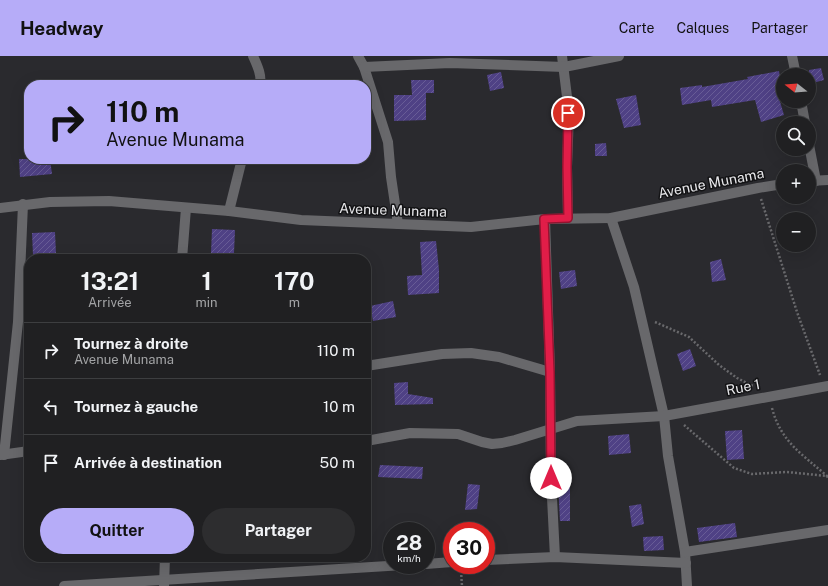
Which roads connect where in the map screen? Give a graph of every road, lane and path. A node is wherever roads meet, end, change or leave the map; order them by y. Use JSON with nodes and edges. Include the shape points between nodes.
{"nodes":[{"id":1,"x":253,"y":56,"type":"edge"},
{"id":2,"x":358,"y":56,"type":"edge"},
{"id":3,"x":562,"y":56,"type":"edge"},
{"id":4,"x":619,"y":56,"type":"edge"},
{"id":5,"x":792,"y":56,"type":"edge"},
{"id":6,"x":364,"y":67,"type":"junction"},
{"id":7,"x":564,"y":67,"type":"junction"},
{"id":8,"x":795,"y":68,"type":"edge"},
{"id":9,"x":261,"y":80,"type":"edge"},
{"id":10,"x":368,"y":80,"type":"edge"},
{"id":11,"x":371,"y":89,"type":"edge"},
{"id":12,"x":241,"y":164,"type":"edge"},
{"id":13,"x":828,"y":180,"type":"edge"},
{"id":14,"x":816,"y":181,"type":"edge"},
{"id":15,"x":776,"y":185,"type":"edge"},
{"id":16,"x":758,"y":188,"type":"junction"},
{"id":17,"x":23,"y":204,"type":"junction"},
{"id":18,"x":0,"y":208,"type":"edge"},
{"id":19,"x":186,"y":208,"type":"junction"},
{"id":20,"x":229,"y":212,"type":"junction"},
{"id":21,"x":568,"y":218,"type":"junction"},
{"id":22,"x":611,"y":218,"type":"junction"},
{"id":23,"x":544,"y":219,"type":"junction"},
{"id":24,"x":398,"y":224,"type":"junction"},
{"id":25,"x":182,"y":254,"type":"edge"},
{"id":26,"x":371,"y":365,"type":"edge"},
{"id":27,"x":550,"y":372,"type":"junction"},
{"id":28,"x":826,"y":387,"type":"edge"},
{"id":29,"x":664,"y":416,"type":"junction"},
{"id":30,"x":552,"y":428,"type":"junction"},
{"id":31,"x":371,"y":440,"type":"edge"},
{"id":32,"x":24,"y":452,"type":"edge"},
{"id":33,"x":2,"y":455,"type":"edge"},
{"id":34,"x":828,"y":478,"type":"edge"},
{"id":35,"x":828,"y":530,"type":"edge"},
{"id":36,"x":685,"y":552,"type":"junction"},
{"id":37,"x":555,"y":557,"type":"junction"},
{"id":38,"x":495,"y":560,"type":"edge"},
{"id":39,"x":165,"y":562,"type":"edge"},
{"id":40,"x":686,"y":563,"type":"junction"},
{"id":41,"x":383,"y":567,"type":"edge"},
{"id":42,"x":461,"y":574,"type":"edge"},
{"id":43,"x":164,"y":583,"type":"edge"},
{"id":44,"x":64,"y":586,"type":"edge"},
{"id":45,"x":462,"y":586,"type":"edge"},
{"id":46,"x":687,"y":586,"type":"edge"}],
"edges":[{"from":1,"to":9,"type":"street"},
{"from":2,"to":6,"type":"street"},
{"from":3,"to":7,"type":"street"},
{"from":4,"to":7,"type":"street"},
{"from":5,"to":8,"type":"street"},
{"from":6,"to":7,"type":"street","via":[[450,63]]},
{"from":6,"to":10,"type":"street"},
{"from":7,"to":21,"type":"street","via":[[568,113]]},
{"from":11,"to":24,"type":"street","via":[[388,142]]},
{"from":12,"to":20,"type":"street"},
{"from":13,"to":14,"type":"street"},
{"from":15,"to":16,"type":"street","name":"Avenue Munama"},
{"from":16,"to":22,"type":"street","name":"Avenue Munama"},
{"from":16,"to":28,"type":"path","via":[[797,312]]},
{"from":17,"to":18,"type":"street","name":"Avenue Munama"},
{"from":17,"to":19,"type":"street","name":"Avenue Munama","via":[[109,201]]},
{"from":17,"to":33,"type":"street","via":[[18,322]]},
{"from":19,"to":20,"type":"street","name":"Avenue Munama"},
{"from":19,"to":25,"type":"street"},
{"from":20,"to":24,"type":"street","name":"Avenue Munama","via":[[301,220]]},
{"from":21,"to":22,"type":"street","name":"Avenue Munama"},
{"from":21,"to":23,"type":"street","name":"Avenue Munama"},
{"from":22,"to":29,"type":"street","via":[[634,287]]},
{"from":23,"to":24,"type":"street","name":"Avenue Munama","via":[[471,227]]},
{"from":23,"to":27,"type":"street"},
{"from":26,"to":27,"type":"street","via":[[442,354],[471,353],[499,357]]},
{"from":27,"to":30,"type":"street"},
{"from":28,"to":29,"type":"street","name":"Rue 1"},
{"from":29,"to":30,"type":"street","name":"Rue 1","via":[[577,421]]},
{"from":29,"to":34,"type":"path","via":[[680,422],[734,468],[752,474],[787,472]]},
{"from":29,"to":36,"type":"street","via":[[668,456]]},
{"from":30,"to":31,"type":"street","name":"Rue 1","via":[[515,440],[492,444],[458,434],[410,433]]},
{"from":30,"to":37,"type":"street","via":[[551,478]]},
{"from":32,"to":33,"type":"street"},
{"from":35,"to":36,"type":"street"},
{"from":36,"to":40,"type":"street"},
{"from":37,"to":38,"type":"street"},
{"from":37,"to":40,"type":"street"},
{"from":39,"to":43,"type":"street"},
{"from":40,"to":46,"type":"street"},
{"from":41,"to":43,"type":"street"},
{"from":42,"to":45,"type":"path"},
{"from":43,"to":44,"type":"street"}]}
